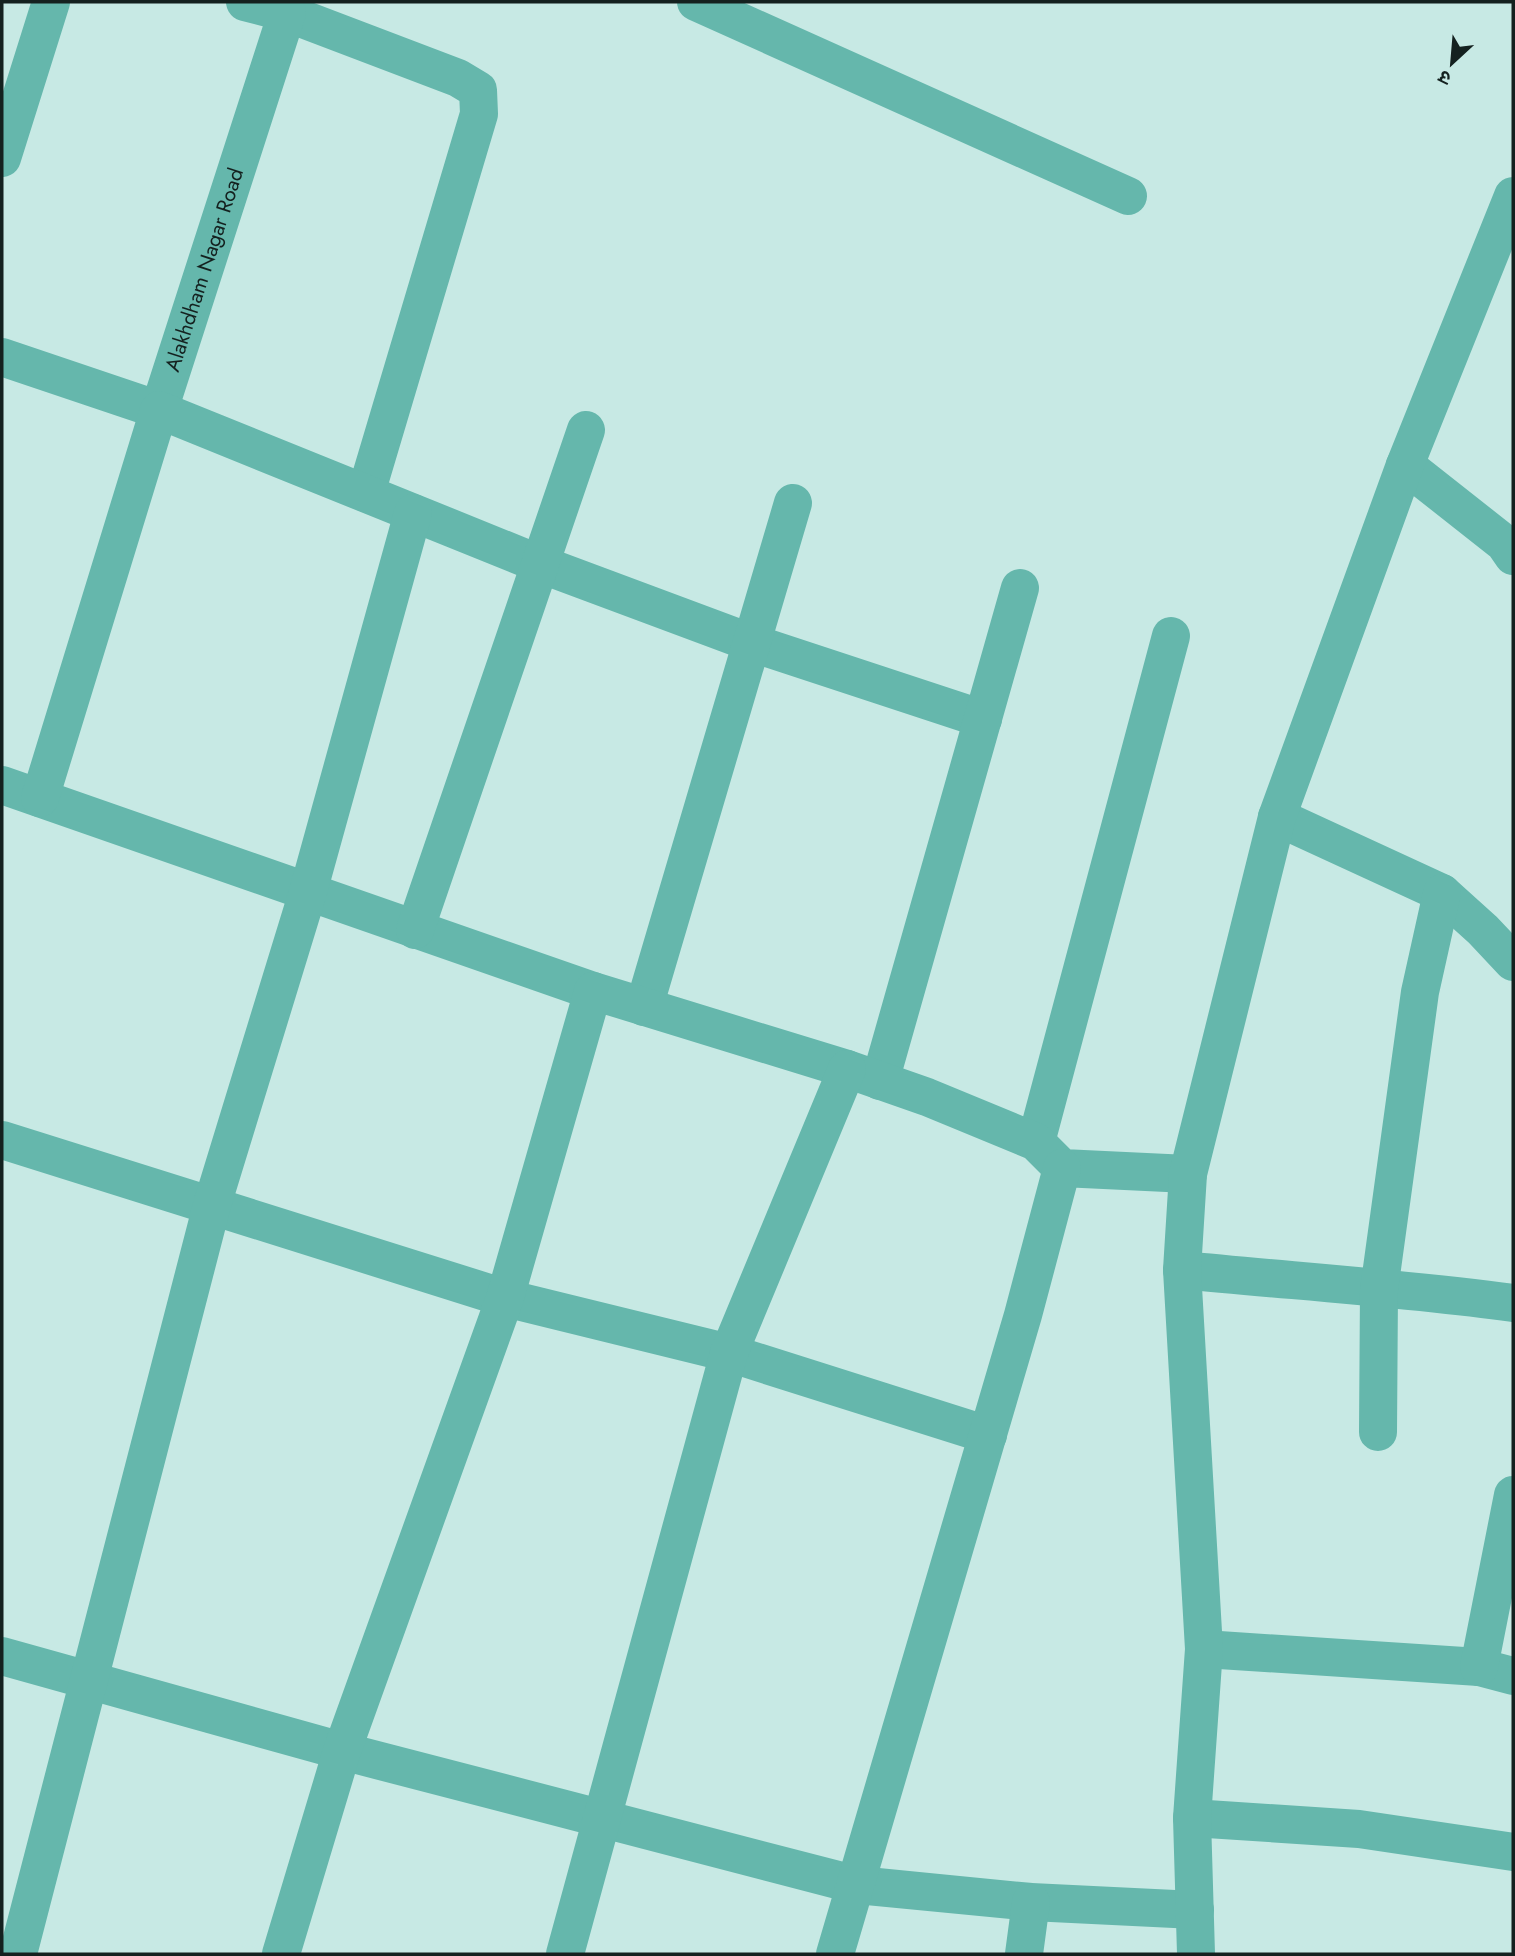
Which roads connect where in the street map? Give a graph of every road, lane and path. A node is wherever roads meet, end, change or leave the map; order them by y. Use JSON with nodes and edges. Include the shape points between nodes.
{"nodes":[{"id":1,"x":51,"y":2,"type":"edge"},
{"id":2,"x":244,"y":2,"type":"edge"},
{"id":3,"x":696,"y":2,"type":"edge"},
{"id":4,"x":287,"y":13,"type":"junction"},
{"id":5,"x":2,"y":158,"type":"edge"},
{"id":6,"x":1128,"y":197,"type":"dead end"},
{"id":7,"x":1511,"y":207,"type":"edge"},
{"id":8,"x":2,"y":358,"type":"edge"},
{"id":9,"x":159,"y":410,"type":"junction"},
{"id":10,"x":586,"y":430,"type":"dead end"},
{"id":11,"x":1405,"y":465,"type":"junction"},
{"id":12,"x":366,"y":493,"type":"junction"},
{"id":13,"x":793,"y":503,"type":"dead end"},
{"id":14,"x":413,"y":513,"type":"junction"},
{"id":15,"x":1510,"y":545,"type":"edge"},
{"id":16,"x":540,"y":564,"type":"junction"},
{"id":17,"x":1020,"y":588,"type":"dead end"},
{"id":18,"x":1171,"y":636,"type":"dead end"},
{"id":19,"x":752,"y":643,"type":"junction"},
{"id":20,"x":983,"y":719,"type":"junction"},
{"id":21,"x":2,"y":785,"type":"edge"},
{"id":22,"x":40,"y":798,"type":"junction"},
{"id":23,"x":1277,"y":817,"type":"junction"},
{"id":24,"x":308,"y":892,"type":"junction"},
{"id":25,"x":1442,"y":893,"type":"junction"},
{"id":26,"x":415,"y":930,"type":"junction"},
{"id":27,"x":1513,"y":962,"type":"edge"},
{"id":28,"x":593,"y":991,"type":"junction"},
{"id":29,"x":644,"y":1007,"type":"junction"},
{"id":30,"x":864,"y":1075,"type":"junction"},
{"id":31,"x":2,"y":1140,"type":"edge"},
{"id":32,"x":1049,"y":1155,"type":"junction"},
{"id":33,"x":1188,"y":1174,"type":"junction"},
{"id":34,"x":212,"y":1205,"type":"junction"},
{"id":35,"x":1182,"y":1270,"type":"junction"},
{"id":36,"x":1379,"y":1290,"type":"junction"},
{"id":37,"x":505,"y":1298,"type":"junction"},
{"id":38,"x":1513,"y":1303,"type":"edge"},
{"id":39,"x":729,"y":1353,"type":"junction"},
{"id":40,"x":1378,"y":1432,"type":"dead end"},
{"id":41,"x":988,"y":1435,"type":"junction"},
{"id":42,"x":1513,"y":1495,"type":"edge"},
{"id":43,"x":1204,"y":1649,"type":"junction"},
{"id":44,"x":2,"y":1656,"type":"edge"},
{"id":45,"x":1496,"y":1671,"type":"edge"},
{"id":46,"x":90,"y":1681,"type":"junction"},
{"id":47,"x":342,"y":1751,"type":"junction"},
{"id":48,"x":1192,"y":1818,"type":"junction"},
{"id":49,"x":602,"y":1819,"type":"junction"},
{"id":50,"x":1513,"y":1852,"type":"edge"},
{"id":51,"x":857,"y":1885,"type":"junction"},
{"id":52,"x":1031,"y":1902,"type":"junction"},
{"id":53,"x":1195,"y":1910,"type":"junction"},
{"id":54,"x":18,"y":1954,"type":"edge"},
{"id":55,"x":281,"y":1954,"type":"edge"},
{"id":56,"x":565,"y":1954,"type":"edge"},
{"id":57,"x":835,"y":1954,"type":"edge"},
{"id":58,"x":1024,"y":1954,"type":"edge"},
{"id":59,"x":1196,"y":1954,"type":"edge"}],
"edges":[{"from":1,"to":5,"type":"street"},
{"from":2,"to":4,"type":"street"},
{"from":3,"to":6,"type":"street"},
{"from":4,"to":9,"type":"street","name":"Alakhdham Nagar Road"},
{"from":4,"to":12,"type":"street","via":[[458,78],[478,90],[479,114]]},
{"from":7,"to":11,"type":"street"},
{"from":8,"to":9,"type":"street"},
{"from":9,"to":12,"type":"street"},
{"from":9,"to":22,"type":"street","name":"Alakhdham Nagar Road"},
{"from":10,"to":16,"type":"street"},
{"from":11,"to":15,"type":"street"},
{"from":11,"to":23,"type":"street"},
{"from":12,"to":14,"type":"street"},
{"from":13,"to":19,"type":"street"},
{"from":14,"to":16,"type":"street"},
{"from":14,"to":24,"type":"street"},
{"from":16,"to":19,"type":"street"},
{"from":16,"to":26,"type":"street"},
{"from":17,"to":20,"type":"street"},
{"from":18,"to":32,"type":"street"},
{"from":19,"to":20,"type":"street"},
{"from":19,"to":29,"type":"street"},
{"from":20,"to":30,"type":"street"},
{"from":21,"to":22,"type":"street"},
{"from":22,"to":24,"type":"street"},
{"from":23,"to":25,"type":"street"},
{"from":23,"to":33,"type":"street"},
{"from":24,"to":26,"type":"street"},
{"from":24,"to":34,"type":"street"},
{"from":25,"to":27,"type":"street"},
{"from":25,"to":36,"type":"street","via":[[1420,992]]},
{"from":26,"to":28,"type":"street"},
{"from":28,"to":29,"type":"street"},
{"from":28,"to":37,"type":"street"},
{"from":29,"to":30,"type":"street"},
{"from":30,"to":32,"type":"street"},
{"from":30,"to":39,"type":"street"},
{"from":31,"to":34,"type":"street"},
{"from":32,"to":33,"type":"street"},
{"from":32,"to":41,"type":"street","via":[[1023,1315]]},
{"from":33,"to":35,"type":"street"},
{"from":34,"to":37,"type":"street"},
{"from":34,"to":46,"type":"street"},
{"from":35,"to":36,"type":"street"},
{"from":35,"to":43,"type":"street"},
{"from":36,"to":38,"type":"street"},
{"from":36,"to":40,"type":"street"},
{"from":37,"to":39,"type":"street"},
{"from":37,"to":47,"type":"street"},
{"from":39,"to":41,"type":"street"},
{"from":39,"to":49,"type":"street"},
{"from":41,"to":51,"type":"street"},
{"from":42,"to":45,"type":"street"},
{"from":43,"to":45,"type":"street"},
{"from":43,"to":48,"type":"street"},
{"from":44,"to":46,"type":"street"},
{"from":46,"to":47,"type":"street"},
{"from":46,"to":54,"type":"street"},
{"from":47,"to":49,"type":"street"},
{"from":47,"to":55,"type":"street"},
{"from":48,"to":50,"type":"street","via":[[1359,1829]]},
{"from":48,"to":53,"type":"street"},
{"from":49,"to":51,"type":"street"},
{"from":49,"to":56,"type":"street"},
{"from":51,"to":52,"type":"street"},
{"from":51,"to":57,"type":"street"},
{"from":52,"to":53,"type":"street"},
{"from":52,"to":58,"type":"street"},
{"from":53,"to":59,"type":"street"}]}
